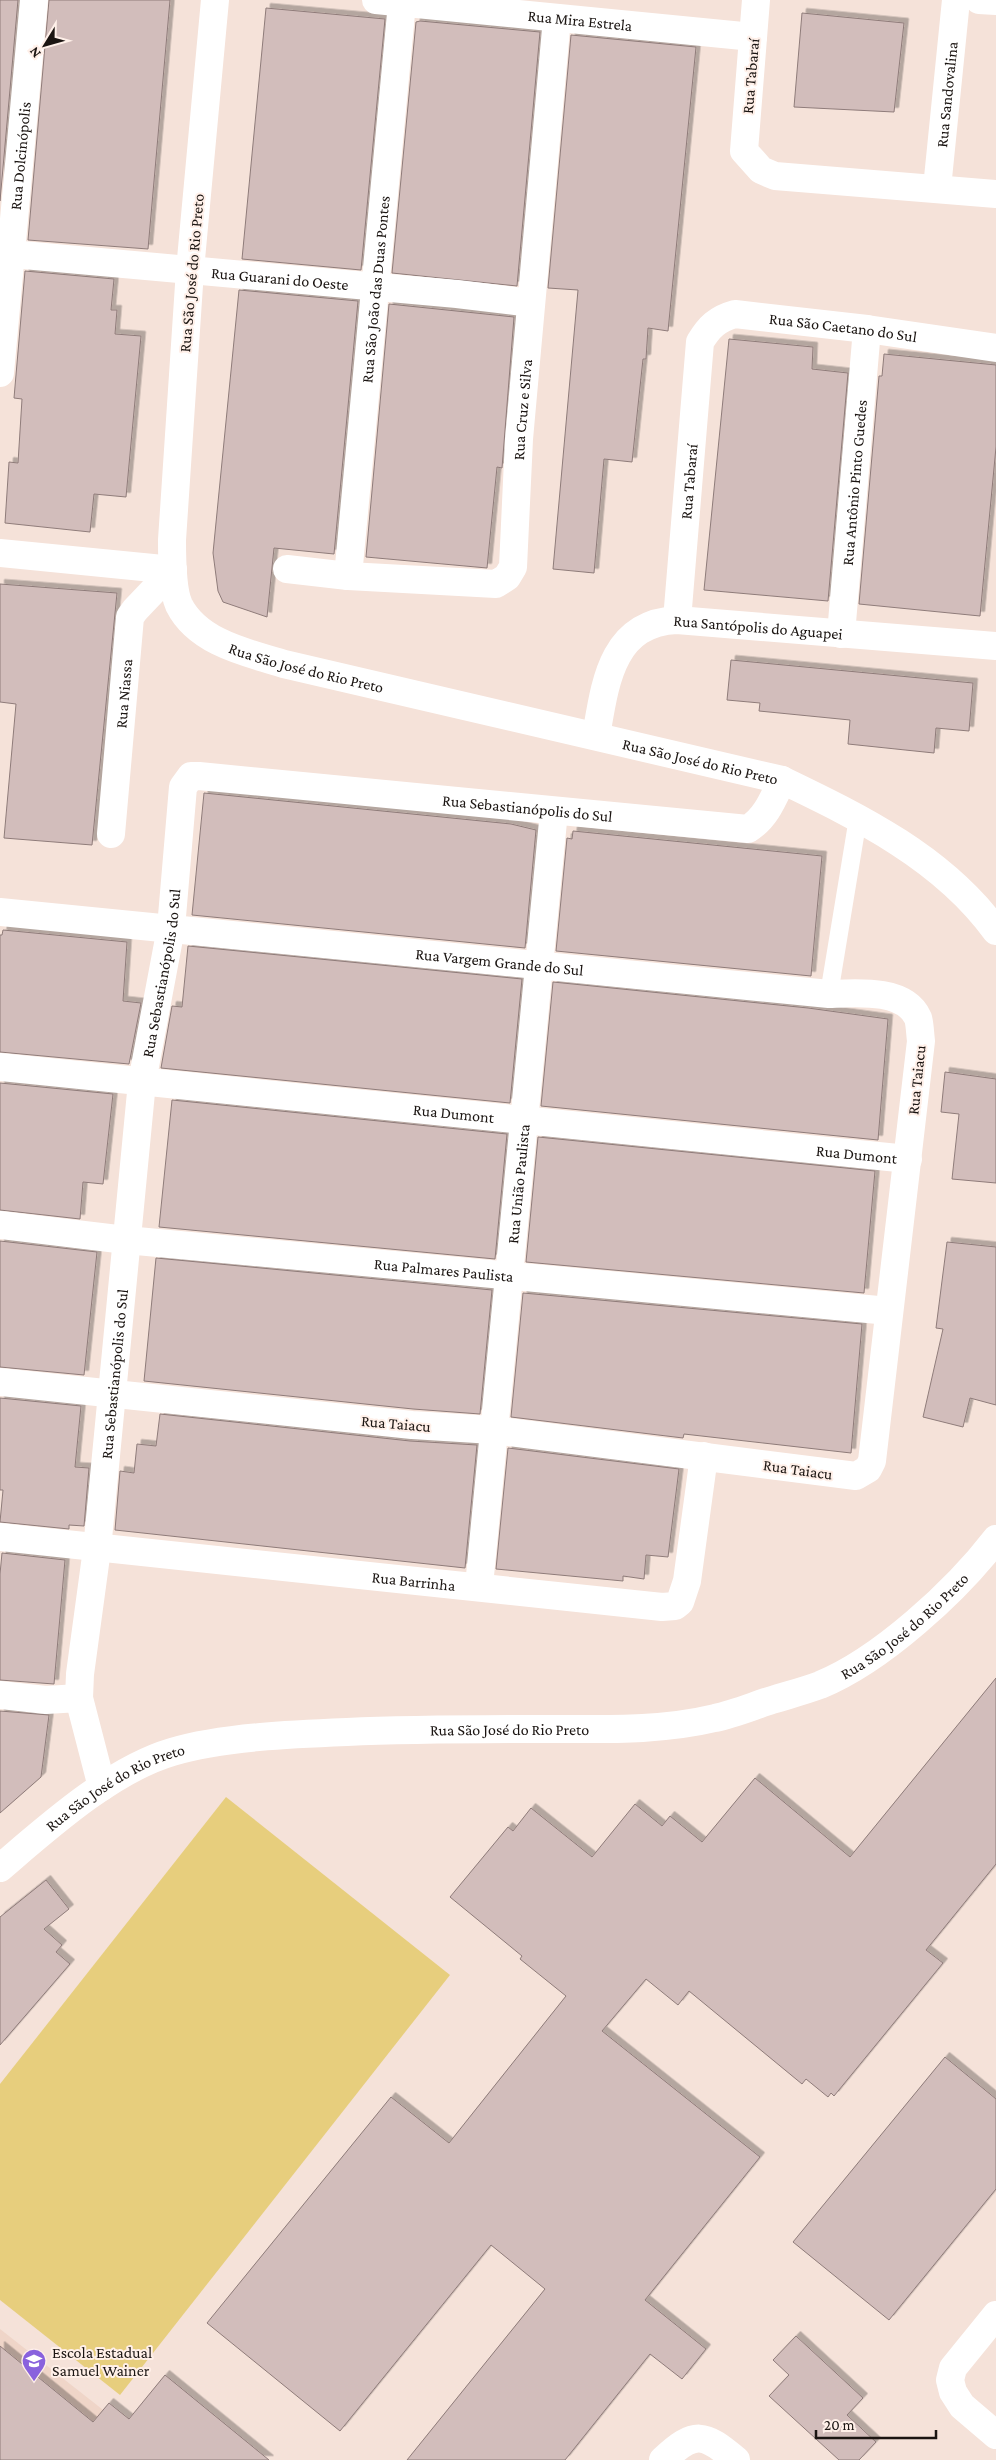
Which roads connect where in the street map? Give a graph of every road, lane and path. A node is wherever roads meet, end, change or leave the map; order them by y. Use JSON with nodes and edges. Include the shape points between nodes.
{"nodes":[{"id":1,"x":34,"y":0,"type":"edge"},
{"id":2,"x":215,"y":0,"type":"edge"},
{"id":3,"x":756,"y":0,"type":"edge"},
{"id":4,"x":956,"y":0,"type":"edge"},
{"id":5,"x":979,"y":0,"type":"edge"},
{"id":6,"x":996,"y":1,"type":"edge"},
{"id":7,"x":389,"y":2,"type":"edge"},
{"id":8,"x":557,"y":18,"type":"junction"},
{"id":9,"x":753,"y":37,"type":"junction"},
{"id":10,"x":937,"y":188,"type":"junction"},
{"id":11,"x":996,"y":194,"type":"edge"},
{"id":12,"x":5,"y":253,"type":"edge"},
{"id":13,"x":190,"y":270,"type":"junction"},
{"id":14,"x":377,"y":289,"type":"junction"},
{"id":15,"x":531,"y":304,"type":"junction"},
{"id":16,"x":867,"y":329,"type":"junction"},
{"id":17,"x":700,"y":342,"type":"joint"},
{"id":18,"x":996,"y":348,"type":"edge"},
{"id":19,"x":0,"y":373,"type":"edge"},
{"id":20,"x":0,"y":553,"type":"edge"},
{"id":21,"x":287,"y":569,"type":"dead end"},
{"id":22,"x":173,"y":570,"type":"junction"},
{"id":23,"x":348,"y":576,"type":"junction"},
{"id":24,"x":677,"y":620,"type":"junction"},
{"id":25,"x":841,"y":634,"type":"junction"},
{"id":26,"x":996,"y":641,"type":"edge"},
{"id":27,"x":596,"y":736,"type":"junction"},
{"id":28,"x":782,"y":780,"type":"junction"},
{"id":29,"x":554,"y":811,"type":"junction"},
{"id":30,"x":858,"y":818,"type":"junction"},
{"id":31,"x":111,"y":834,"type":"dead end"},
{"id":32,"x":0,"y":912,"type":"edge"},
{"id":33,"x":171,"y":928,"type":"junction"},
{"id":34,"x":996,"y":931,"type":"edge"},
{"id":35,"x":540,"y":966,"type":"junction"},
{"id":36,"x":829,"y":994,"type":"junction"},
{"id":37,"x":0,"y":1067,"type":"edge"},
{"id":38,"x":142,"y":1082,"type":"junction"},
{"id":39,"x":525,"y":1122,"type":"junction"},
{"id":40,"x":908,"y":1159,"type":"junction"},
{"id":41,"x":0,"y":1225,"type":"edge"},
{"id":42,"x":126,"y":1240,"type":"junction"},
{"id":43,"x":509,"y":1276,"type":"junction"},
{"id":44,"x":889,"y":1312,"type":"junction"},
{"id":45,"x":0,"y":1382,"type":"edge"},
{"id":46,"x":112,"y":1394,"type":"junction"},
{"id":47,"x":493,"y":1430,"type":"junction"},
{"id":48,"x":704,"y":1456,"type":"junction"},
{"id":49,"x":0,"y":1537,"type":"edge"},
{"id":50,"x":996,"y":1539,"type":"edge"},
{"id":51,"x":97,"y":1549,"type":"junction"},
{"id":52,"x":479,"y":1586,"type":"junction"},
{"id":53,"x":0,"y":1695,"type":"edge"},
{"id":54,"x":79,"y":1698,"type":"junction"},
{"id":55,"x":102,"y":1786,"type":"junction"},
{"id":56,"x":4,"y":1861,"type":"edge"},
{"id":57,"x":996,"y":2315,"type":"edge"},
{"id":58,"x":996,"y":2435,"type":"edge"},
{"id":59,"x":663,"y":2460,"type":"edge"},
{"id":60,"x":736,"y":2460,"type":"edge"}],
"edges":[{"from":1,"to":12,"type":"street","name":"Rua Dolcinópolis"},
{"from":2,"to":13,"type":"street","name":"Rua São José do Rio Preto"},
{"from":3,"to":9,"type":"street","name":"Rua Tabaraí"},
{"from":4,"to":10,"type":"street","name":"Rua Sandovalina"},
{"from":5,"to":6,"type":"street"},
{"from":7,"to":8,"type":"street","name":"Rua Mira Estrela"},
{"from":7,"to":14,"type":"street","name":"Rua São João das Duas Pontes"},
{"from":8,"to":9,"type":"street","name":"Rua Mira Estrela"},
{"from":8,"to":15,"type":"street","name":"Rua Cruz e Silva"},
{"from":9,"to":10,"type":"street","name":"Rua Tabaraí","via":[[744,151],[761,170],[775,176]]},
{"from":10,"to":11,"type":"street"},
{"from":12,"to":13,"type":"street","name":"Rua Guarani do Oeste"},
{"from":12,"to":19,"type":"street","name":"Rua Dolcinópolis"},
{"from":13,"to":14,"type":"street","name":"Rua Guarani do Oeste"},
{"from":13,"to":22,"type":"street","name":"Rua São José do Rio Preto","via":[[172,540]]},
{"from":14,"to":15,"type":"street","name":"Rua Guarani do Oeste","via":[[457,294]]},
{"from":14,"to":23,"type":"street","name":"Rua São João das Duas Pontes"},
{"from":15,"to":23,"type":"street","name":"Rua Cruz e Silva","via":[[519,440],[513,567],[507,577],[496,584]]},
{"from":16,"to":17,"type":"street","name":"Rua São Caetano do Sul","via":[[734,314],[719,319]]},
{"from":16,"to":18,"type":"street","name":"Rua São Caetano do Sul"},
{"from":16,"to":25,"type":"street","name":"Rua Antônio Pinto Guedes"},
{"from":17,"to":24,"type":"street","name":"Rua Tabaraí"},
{"from":20,"to":22,"type":"street"},
{"from":21,"to":23,"type":"street","name":"Rua Cruz e Silva"},
{"from":22,"to":27,"type":"street","name":"Rua São José do Rio Preto","via":[[179,604],[193,622],[210,637],[236,649],[284,664]]},
{"from":22,"to":31,"type":"street","name":"Rua Niassa","via":[[130,617]]},
{"from":24,"to":25,"type":"street","name":"Rua Santópolis do Aguapei"},
{"from":24,"to":27,"type":"street","name":"Rua Santópolis do Aguapei","via":[[661,621],[640,630],[622,646],[608,672]]},
{"from":25,"to":26,"type":"street","name":"Rua Santópolis do Aguapei"},
{"from":27,"to":28,"type":"street","name":"Rua São José do Rio Preto"},
{"from":28,"to":29,"type":"street","name":"Rua Sebastianópolis do Sul","via":[[770,807],[758,823],[748,829]]},
{"from":28,"to":30,"type":"street","name":"Rua São José do Rio Preto"},
{"from":29,"to":33,"type":"street","name":"Rua Sebastianópolis do Sul","via":[[191,776],[187,778],[182,794]]},
{"from":29,"to":35,"type":"street","name":"Rua União Paulista"},
{"from":30,"to":34,"type":"street","name":"Rua São José do Rio Preto","via":[[932,865],[960,890]]},
{"from":30,"to":36,"type":"lane"},
{"from":32,"to":33,"type":"street","name":"Rua Vargem Grande do Sul"},
{"from":33,"to":35,"type":"street","name":"Rua Vargem Grande do Sul"},
{"from":33,"to":38,"type":"street","name":"Rua Sebastianópolis do Sul"},
{"from":35,"to":36,"type":"street","name":"Rua Vargem Grande do Sul"},
{"from":35,"to":39,"type":"street","name":"Rua União Paulista"},
{"from":36,"to":40,"type":"street","name":"Rua Taiacu","via":[[890,996],[908,1005],[918,1017],[921,1041]]},
{"from":37,"to":38,"type":"street","name":"Rua Dumont"},
{"from":38,"to":39,"type":"street","name":"Rua Dumont"},
{"from":38,"to":42,"type":"street","name":"Rua Sebastianópolis do Sul"},
{"from":39,"to":40,"type":"street","name":"Rua Dumont"},
{"from":39,"to":43,"type":"street","name":"Rua União Paulista"},
{"from":40,"to":44,"type":"street","name":"Rua Taiacu"},
{"from":41,"to":42,"type":"street","name":"Rua Palmares Paulista"},
{"from":42,"to":43,"type":"street","name":"Rua Palmares Paulista"},
{"from":42,"to":46,"type":"street","name":"Rua Sebastianópolis do Sul"},
{"from":43,"to":44,"type":"street","name":"Rua Palmares Paulista"},
{"from":43,"to":47,"type":"street","name":"Rua União Paulista"},
{"from":44,"to":48,"type":"street","name":"Rua Taiacu","via":[[872,1461],[868,1469],[848,1477]]},
{"from":45,"to":46,"type":"street","name":"Rua Taiacu"},
{"from":46,"to":47,"type":"street","name":"Rua Taiacu","via":[[412,1425]]},
{"from":46,"to":51,"type":"street","name":"Rua Sebastianópolis do Sul"},
{"from":47,"to":48,"type":"street","name":"Rua Taiacu"},
{"from":47,"to":52,"type":"street","name":"Rua União Paulista"},
{"from":48,"to":52,"type":"street","name":"Rua Barrinha","via":[[686,1581],[680,1602],[675,1606]]},
{"from":49,"to":51,"type":"street","name":"Rua Barrinha"},
{"from":50,"to":55,"type":"street","name":"Rua São José do Rio Preto","via":[[978,1563],[923,1616],[863,1661],[820,1685],[714,1718],[625,1729],[309,1733],[221,1742],[173,1751],[134,1766]]},
{"from":51,"to":52,"type":"street","name":"Rua Barrinha"},
{"from":51,"to":54,"type":"street","name":"Rua Sebastianópolis do Sul"},
{"from":53,"to":54,"type":"street","via":[[46,1700]]},
{"from":54,"to":55,"type":"street","name":"Rua Sebastianópolis do Sul"},
{"from":55,"to":56,"type":"street","name":"Rua São José do Rio Preto"},
{"from":57,"to":58,"type":"street","via":[[953,2368],[950,2380],[962,2406]]},
{"from":59,"to":60,"type":"street","via":[[678,2446],[696,2438],[714,2442]]}]}
